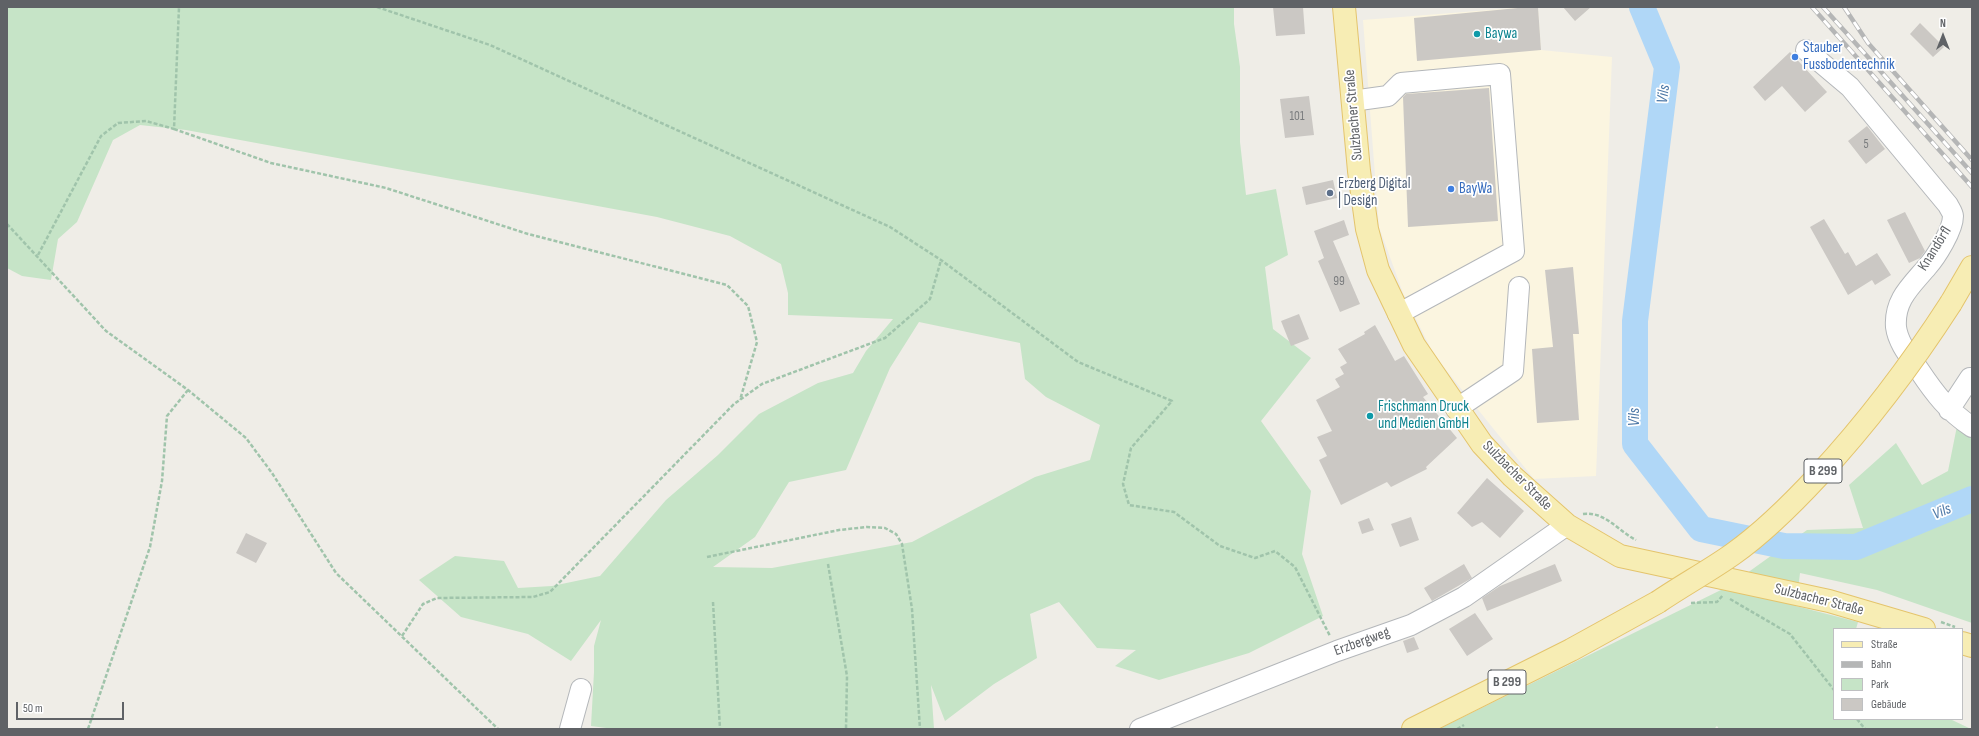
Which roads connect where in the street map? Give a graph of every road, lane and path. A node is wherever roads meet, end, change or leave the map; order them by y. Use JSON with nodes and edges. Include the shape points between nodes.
{"nodes":[{"id":1,"x":179,"y":7,"type":"edge"},
{"id":2,"x":377,"y":7,"type":"edge"},
{"id":3,"x":1344,"y":7,"type":"edge"},
{"id":4,"x":1806,"y":50,"type":"dead end"},
{"id":5,"x":1352,"y":102,"type":"junction"},
{"id":6,"x":174,"y":129,"type":"junction"},
{"id":7,"x":7,"y":224,"type":"edge"},
{"id":8,"x":38,"y":255,"type":"junction"},
{"id":9,"x":941,"y":260,"type":"junction"},
{"id":10,"x":1972,"y":267,"type":"edge"},
{"id":11,"x":1519,"y":287,"type":"dead end"},
{"id":12,"x":1398,"y":314,"type":"junction"},
{"id":13,"x":1972,"y":378,"type":"edge"},
{"id":14,"x":188,"y":390,"type":"junction"},
{"id":15,"x":740,"y":400,"type":"junction"},
{"id":16,"x":1456,"y":409,"type":"junction"},
{"id":17,"x":1949,"y":410,"type":"junction"},
{"id":18,"x":1972,"y":427,"type":"edge"},
{"id":19,"x":1567,"y":525,"type":"junction"},
{"id":20,"x":707,"y":556,"type":"dead end"},
{"id":21,"x":828,"y":564,"type":"dead end"},
{"id":22,"x":1723,"y":595,"type":"dead end"},
{"id":23,"x":713,"y":602,"type":"dead end"},
{"id":24,"x":1921,"y":628,"type":"edge"},
{"id":25,"x":402,"y":636,"type":"junction"},
{"id":26,"x":1337,"y":651,"type":"junction"},
{"id":27,"x":582,"y":689,"type":"dead end"},
{"id":28,"x":1833,"y":689,"type":"edge"},
{"id":29,"x":1858,"y":720,"type":"edge"},
{"id":30,"x":88,"y":729,"type":"edge"},
{"id":31,"x":498,"y":729,"type":"edge"},
{"id":32,"x":570,"y":729,"type":"edge"},
{"id":33,"x":720,"y":729,"type":"edge"},
{"id":34,"x":846,"y":729,"type":"edge"},
{"id":35,"x":920,"y":729,"type":"edge"},
{"id":36,"x":1140,"y":729,"type":"edge"},
{"id":37,"x":1413,"y":729,"type":"edge"},
{"id":38,"x":1865,"y":729,"type":"edge"}],
"edges":[{"from":1,"to":6,"type":"path"},
{"from":2,"to":9,"type":"path","via":[[490,45],[890,227]]},
{"from":3,"to":5,"type":"main road","name":"Sulzbacher Straße"},
{"from":4,"to":17,"type":"street","name":"Knandörfl","via":[[1850,87],[1948,205],[1953,215],[1950,230],[1928,266],[1903,295],[1897,309],[1896,328],[1901,344]]},
{"from":5,"to":12,"type":"main road","name":"Sulzbacher Straße","via":[[1367,229],[1378,270]]},
{"from":5,"to":12,"type":"street","via":[[1388,96],[1401,83],[1500,74],[1514,251]]},
{"from":6,"to":8,"type":"path","via":[[146,121],[118,123],[100,136]]},
{"from":6,"to":15,"type":"path","via":[[271,163],[386,188],[528,234],[727,284],[748,306],[757,342]]},
{"from":7,"to":8,"type":"path"},
{"from":8,"to":14,"type":"path","via":[[106,331]]},
{"from":9,"to":15,"type":"path","via":[[930,299],[885,338],[762,384]]},
{"from":9,"to":26,"type":"path","via":[[1078,362],[1172,401],[1130,448],[1123,484],[1129,504],[1174,512],[1220,546],[1256,558],[1275,550],[1295,567]]},
{"from":10,"to":37,"type":"main road","number":"B 299","bridge":true,"via":[[1923,347],[1881,404],[1798,497],[1733,553],[1658,602]]},
{"from":11,"to":16,"type":"street","via":[[1513,371]]},
{"from":12,"to":16,"type":"main road","name":"Sulzbacher Straße","via":[[1414,345]]},
{"from":13,"to":17,"type":"street"},
{"from":14,"to":25,"type":"path","via":[[246,438],[272,473],[336,573]]},
{"from":14,"to":30,"type":"path","via":[[167,416],[162,481],[150,547]]},
{"from":15,"to":25,"type":"path","via":[[550,592],[533,597],[437,598],[423,604]]},
{"from":16,"to":19,"type":"main road","name":"Sulzbacher Straße","via":[[1482,444],[1512,476]]},
{"from":17,"to":18,"type":"street","name":"Knandörfl"},
{"from":19,"to":24,"type":"main road","name":"Sulzbacher Straße","via":[[1620,556],[1829,601]]},
{"from":19,"to":26,"type":"street","name":"Erzbergweg","via":[[1464,597],[1411,625]]},
{"from":20,"to":35,"type":"path","via":[[839,530],[885,528],[896,534],[902,544],[912,610]]},
{"from":21,"to":34,"type":"path","via":[[846,676]]},
{"from":22,"to":28,"type":"path","via":[[1790,634]]},
{"from":23,"to":33,"type":"path"},
{"from":25,"to":31,"type":"path"},
{"from":26,"to":36,"type":"street","name":"Erzbergweg"},
{"from":27,"to":32,"type":"street"},
{"from":29,"to":38,"type":"path"}]}
